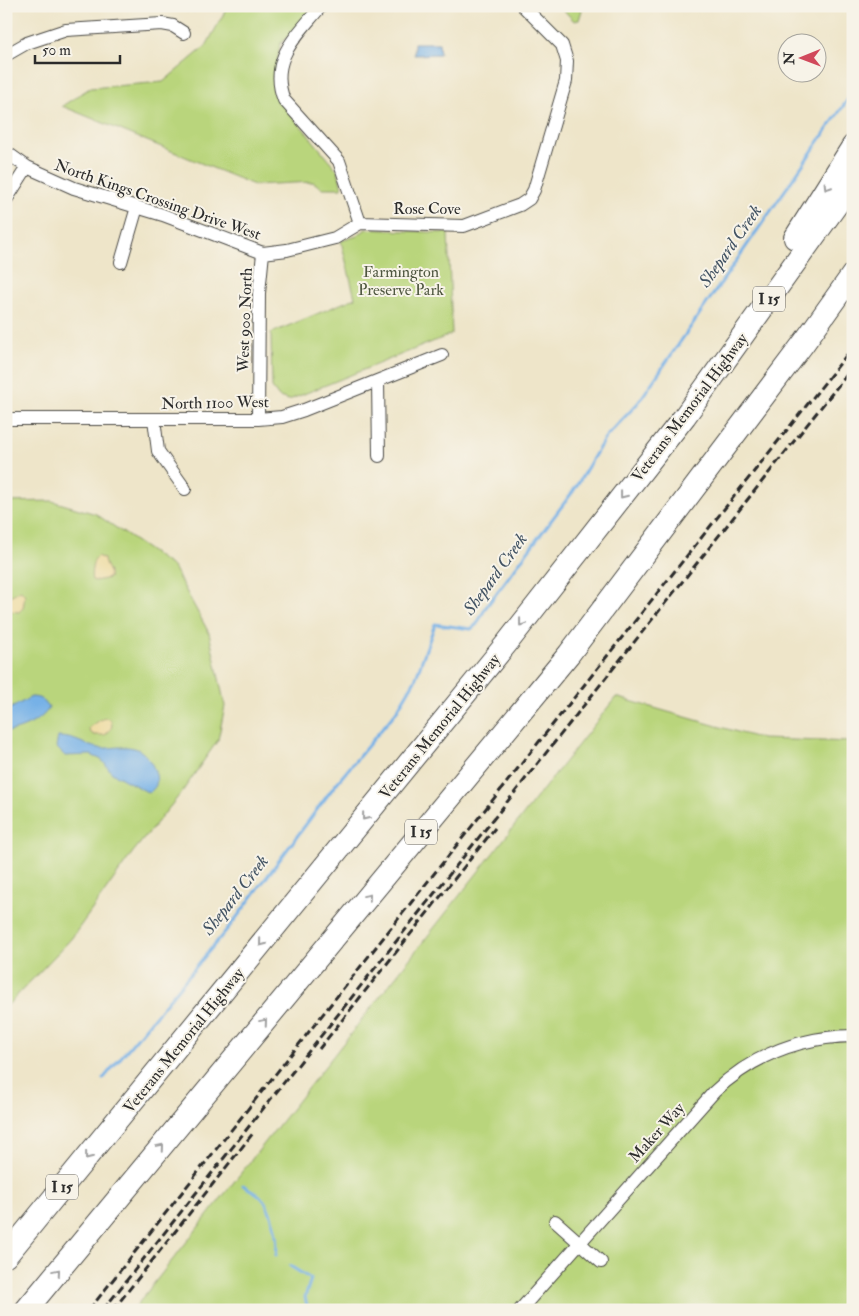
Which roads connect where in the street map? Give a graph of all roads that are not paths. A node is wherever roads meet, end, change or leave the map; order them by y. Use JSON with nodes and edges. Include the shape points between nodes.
{"nodes":[{"id":1,"x":321,"y":6,"type":"edge"},
{"id":2,"x":523,"y":6,"type":"edge"},
{"id":3,"x":184,"y":33,"type":"dead end"},
{"id":4,"x":6,"y":55,"type":"edge"},
{"id":5,"x":853,"y":146,"type":"edge"},
{"id":6,"x":6,"y":152,"type":"edge"},
{"id":7,"x":27,"y":167,"type":"junction"},
{"id":8,"x":853,"y":182,"type":"edge"},
{"id":9,"x":6,"y":200,"type":"edge"},
{"id":10,"x":137,"y":207,"type":"junction"},
{"id":11,"x":360,"y":223,"type":"junction"},
{"id":12,"x":262,"y":253,"type":"junction"},
{"id":13,"x":121,"y":262,"type":"dead end"},
{"id":14,"x":853,"y":274,"type":"edge"},
{"id":15,"x":853,"y":291,"type":"edge"},
{"id":16,"x":802,"y":344,"type":"junction"},
{"id":17,"x":442,"y":355,"type":"dead end"},
{"id":18,"x":378,"y":380,"type":"junction"},
{"id":19,"x":685,"y":416,"type":"junction"},
{"id":20,"x":6,"y":419,"type":"edge"},
{"id":21,"x":154,"y":419,"type":"junction"},
{"id":22,"x":258,"y":419,"type":"junction"},
{"id":23,"x":379,"y":456,"type":"dead end"},
{"id":24,"x":186,"y":488,"type":"dead end"},
{"id":25,"x":853,"y":1036,"type":"edge"},
{"id":26,"x":555,"y":1221,"type":"dead end"},
{"id":27,"x":580,"y":1243,"type":"junction"},
{"id":28,"x":6,"y":1256,"type":"edge"},
{"id":29,"x":601,"y":1262,"type":"dead end"},
{"id":30,"x":26,"y":1310,"type":"edge"},
{"id":31,"x":520,"y":1310,"type":"edge"}],
"edges":[{"from":1,"to":11,"type":"street","via":[[284,53],[279,69],[280,90],[284,100],[339,161]]},
{"from":2,"to":11,"type":"street","name":"Rose Cove","via":[[562,45],[567,61],[566,81],[529,199],[464,226]]},
{"from":3,"to":4,"type":"street","via":[[162,24],[66,30],[27,43]]},
{"from":5,"to":19,"type":"highway","one_way":true},
{"from":6,"to":7,"type":"street","name":"North Kings Crossing Drive West"},
{"from":7,"to":9,"type":"street"},
{"from":7,"to":10,"type":"street","name":"North Kings Crossing Drive West","via":[[74,188]]},
{"from":8,"to":19,"type":"highway","name":"Veterans Memorial Highway","number":"I 15"},
{"from":10,"to":12,"type":"street","name":"North Kings Crossing Drive West"},
{"from":10,"to":13,"type":"street"},
{"from":11,"to":12,"type":"street","name":"North Kings Crossing Drive West","via":[[335,238]]},
{"from":12,"to":22,"type":"street","name":"West 900 North"},
{"from":14,"to":16,"type":"highway","number":"I 15"},
{"from":15,"to":16,"type":"highway"},
{"from":30,"to":16,"type":"highway","number":"I 15","one_way":true,"via":[[569,654]]},
{"from":17,"to":18,"type":"street","name":"North 1100 West"},
{"from":18,"to":22,"type":"street","name":"North 1100 West","via":[[282,417]]},
{"from":18,"to":23,"type":"street"},
{"from":19,"to":28,"type":"highway","name":"Veterans Memorial Highway","number":"I 15","one_way":true,"via":[[501,650]]},
{"from":20,"to":21,"type":"street","name":"North 1100 West"},
{"from":21,"to":22,"type":"street","name":"North 1100 West"},
{"from":21,"to":24,"type":"street","via":[[158,451]]},
{"from":25,"to":27,"type":"street","name":"Maker Way","via":[[824,1037],[796,1043],[768,1053],[740,1069],[714,1092]]},
{"from":26,"to":27,"type":"street"},
{"from":27,"to":29,"type":"street"},
{"from":27,"to":31,"type":"street","name":"Maker Way"}]}
